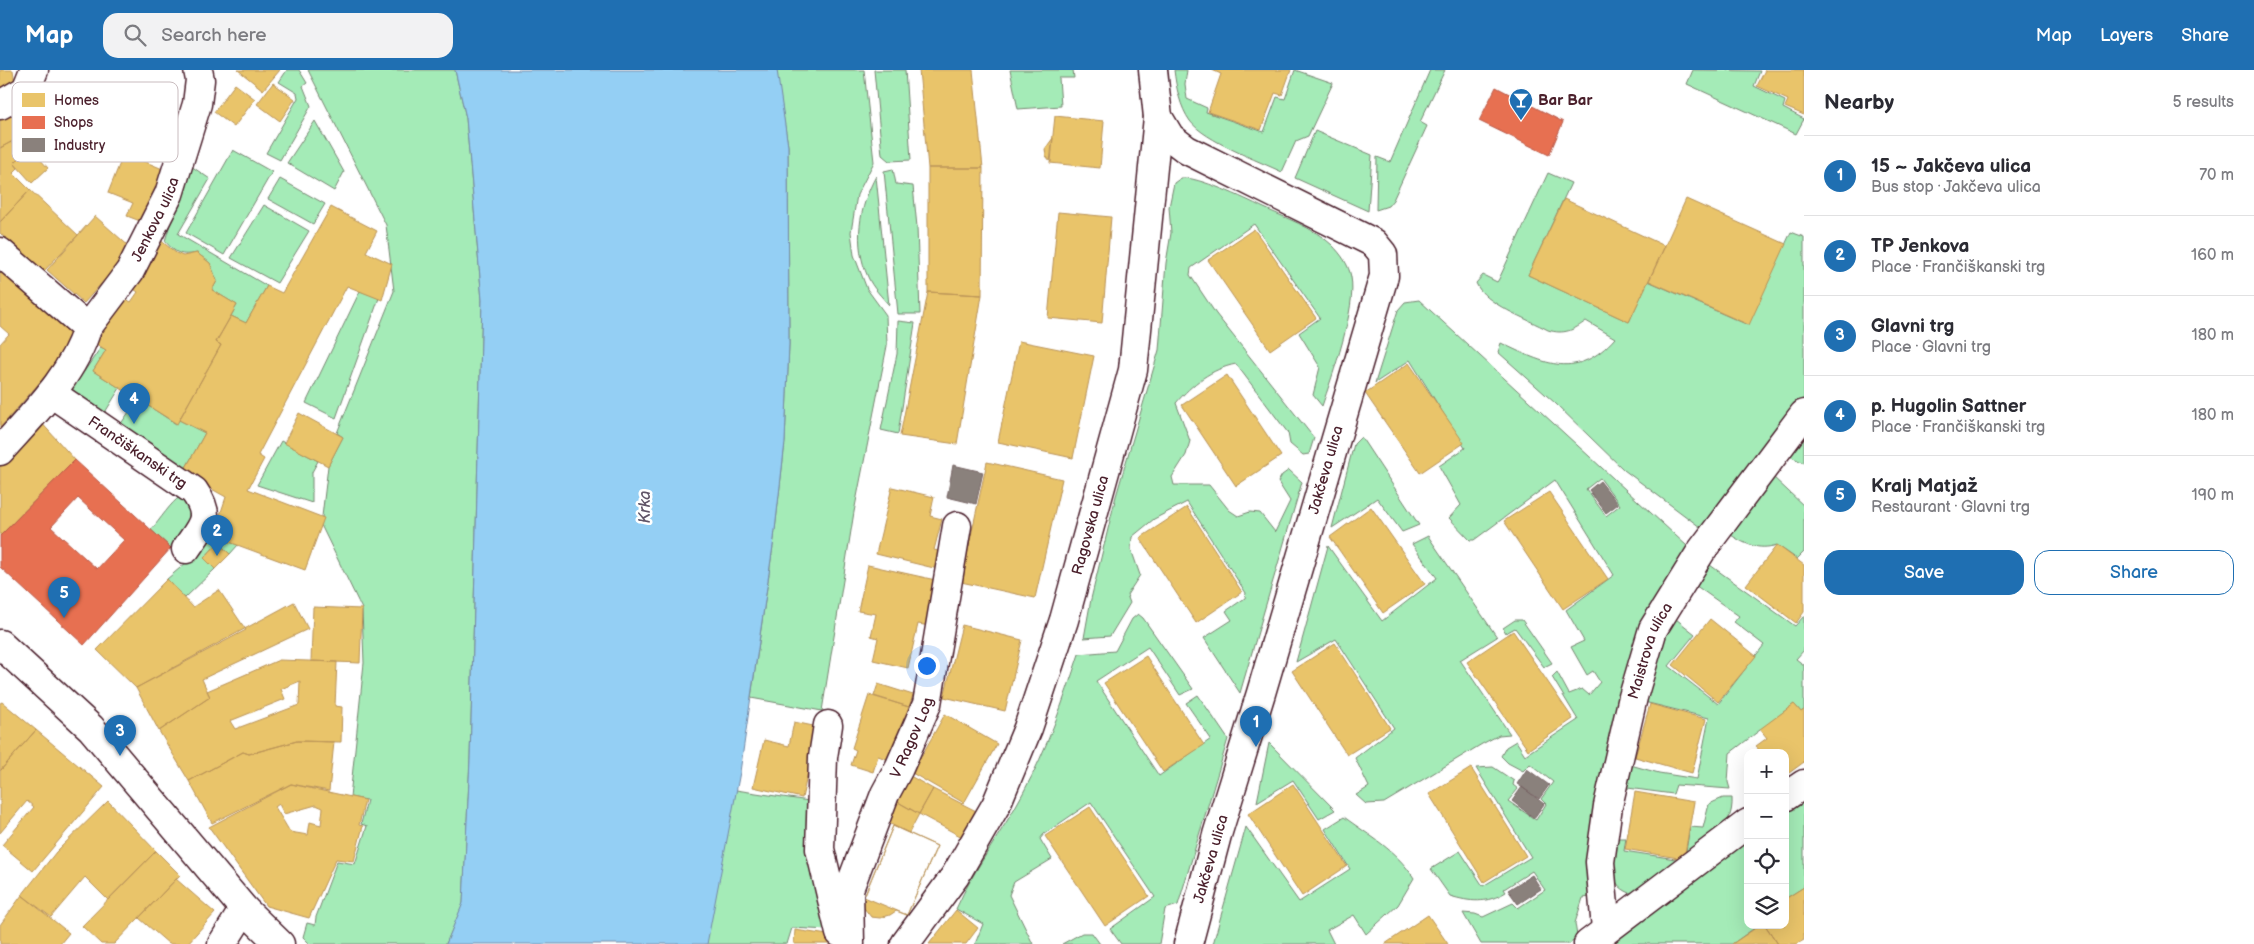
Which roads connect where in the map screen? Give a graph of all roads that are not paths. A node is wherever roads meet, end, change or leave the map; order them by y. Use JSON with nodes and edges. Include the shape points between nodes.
{"nodes":[{"id":1,"x":34,"y":70,"type":"edge"},
{"id":2,"x":198,"y":70,"type":"edge"},
{"id":3,"x":1153,"y":70,"type":"edge"},
{"id":4,"x":29,"y":82,"type":"edge"},
{"id":5,"x":12,"y":98,"type":"edge"},
{"id":6,"x":0,"y":105,"type":"edge"},
{"id":7,"x":1158,"y":117,"type":"junction"},
{"id":8,"x":0,"y":252,"type":"edge"},
{"id":9,"x":87,"y":328,"type":"junction"},
{"id":10,"x":51,"y":393,"type":"junction"},
{"id":11,"x":1804,"y":414,"type":"edge"},
{"id":12,"x":0,"y":452,"type":"edge"},
{"id":13,"x":957,"y":526,"type":"dead end"},
{"id":14,"x":186,"y":549,"type":"dead end"},
{"id":15,"x":0,"y":644,"type":"edge"},
{"id":16,"x":828,"y":725,"type":"dead end"},
{"id":17,"x":1804,"y":784,"type":"edge"},
{"id":18,"x":1789,"y":794,"type":"edge"},
{"id":19,"x":1744,"y":826,"type":"edge"},
{"id":20,"x":244,"y":909,"type":"junction"},
{"id":21,"x":1597,"y":936,"type":"edge"},
{"id":22,"x":270,"y":941,"type":"edge"},
{"id":23,"x":222,"y":944,"type":"edge"},
{"id":24,"x":844,"y":944,"type":"edge"},
{"id":25,"x":850,"y":944,"type":"edge"},
{"id":26,"x":905,"y":944,"type":"edge"},
{"id":27,"x":1188,"y":944,"type":"edge"}],
"edges":[{"from":1,"to":4,"type":"street"},
{"from":2,"to":9,"type":"street","name":"Jenkova ulica","via":[[197,104],[169,194],[130,271]]},
{"from":3,"to":7,"type":"street","name":"Ragovska ulica"},
{"from":5,"to":6,"type":"street"},
{"from":7,"to":26,"type":"street","name":"Ragovska ulica","via":[[1133,370],[1064,620],[1028,728],[996,804],[955,876]]},
{"from":7,"to":27,"type":"street","name":"Jakčeva ulica","via":[[1170,137],[1187,150],[1374,244],[1383,254],[1384,268],[1217,835]]},
{"from":8,"to":9,"type":"street"},
{"from":9,"to":10,"type":"street","name":"Jenkova ulica","via":[[82,345]]},
{"from":10,"to":12,"type":"street","name":"Jenkova ulica"},
{"from":10,"to":14,"type":"street","name":"Frančiškanski trg","via":[[194,491],[204,505],[204,521]]},
{"from":11,"to":21,"type":"street","name":"Maistrova ulica","via":[[1693,563],[1653,629],[1633,696],[1608,806],[1600,862]]},
{"from":13,"to":25,"type":"street","name":"V Ragov Log","via":[[927,704],[884,794],[849,889]]},
{"from":15,"to":20,"type":"street","via":[[91,728]]},
{"from":16,"to":24,"type":"street","via":[[820,849]]},
{"from":17,"to":18,"type":"street"},
{"from":19,"to":21,"type":"street","name":"Maistrova ulica"},
{"from":20,"to":22,"type":"street"},
{"from":20,"to":23,"type":"street"}]}
